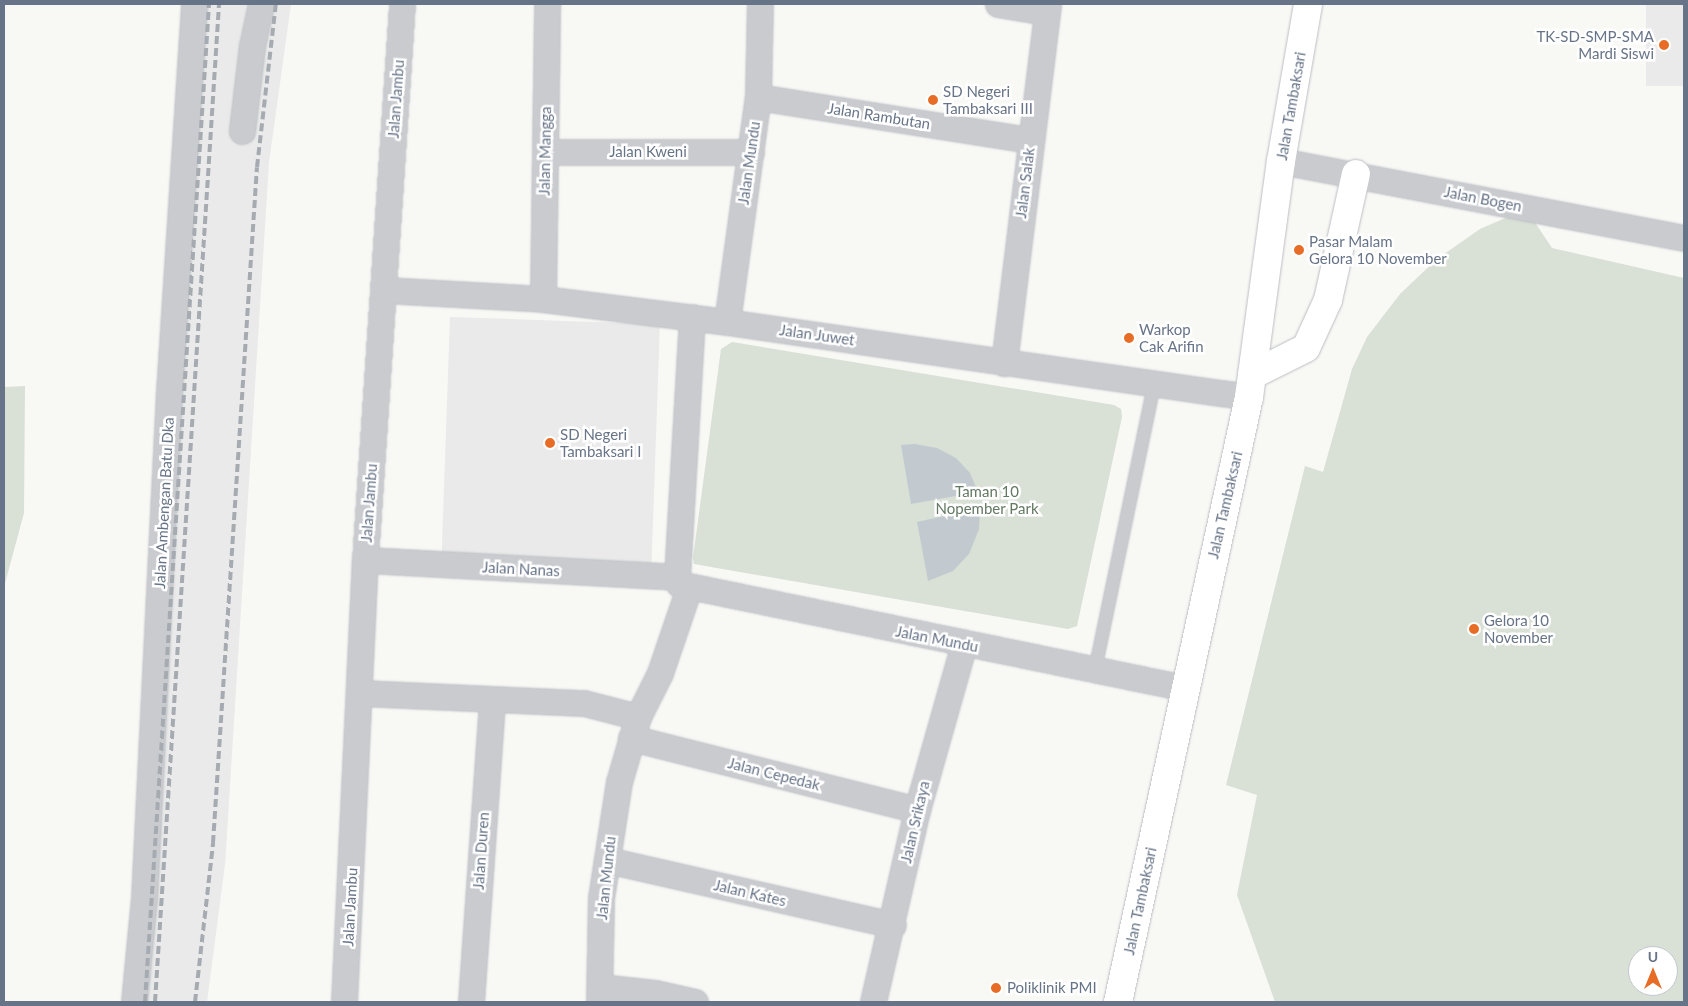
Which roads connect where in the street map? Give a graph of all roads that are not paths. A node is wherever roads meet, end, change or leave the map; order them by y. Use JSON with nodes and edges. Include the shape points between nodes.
{"nodes":[{"id":1,"x":194,"y":4,"type":"edge"},
{"id":2,"x":261,"y":4,"type":"edge"},
{"id":3,"x":402,"y":4,"type":"edge"},
{"id":4,"x":547,"y":4,"type":"edge"},
{"id":5,"x":760,"y":4,"type":"edge"},
{"id":6,"x":998,"y":4,"type":"edge"},
{"id":7,"x":1308,"y":4,"type":"edge"},
{"id":8,"x":1047,"y":8,"type":"edge"},
{"id":9,"x":758,"y":97,"type":"junction"},
{"id":10,"x":242,"y":131,"type":"dead end"},
{"id":11,"x":1030,"y":140,"type":"junction"},
{"id":12,"x":545,"y":152,"type":"junction"},
{"id":13,"x":751,"y":152,"type":"junction"},
{"id":14,"x":1281,"y":161,"type":"junction"},
{"id":15,"x":1356,"y":174,"type":"junction"},
{"id":16,"x":1684,"y":222,"type":"edge"},
{"id":17,"x":1660,"y":233,"type":"junction"},
{"id":18,"x":1684,"y":238,"type":"edge"},
{"id":19,"x":384,"y":290,"type":"junction"},
{"id":20,"x":543,"y":299,"type":"junction"},
{"id":21,"x":692,"y":317,"type":"junction"},
{"id":22,"x":727,"y":322,"type":"junction"},
{"id":23,"x":1004,"y":363,"type":"junction"},
{"id":24,"x":1154,"y":386,"type":"junction"},
{"id":25,"x":1250,"y":386,"type":"junction"},
{"id":26,"x":365,"y":560,"type":"junction"},
{"id":27,"x":683,"y":583,"type":"junction"},
{"id":28,"x":964,"y":644,"type":"junction"},
{"id":29,"x":1096,"y":670,"type":"junction"},
{"id":30,"x":1185,"y":688,"type":"junction"},
{"id":31,"x":361,"y":693,"type":"junction"},
{"id":32,"x":492,"y":700,"type":"junction"},
{"id":33,"x":634,"y":728,"type":"junction"},
{"id":34,"x":917,"y":810,"type":"junction"},
{"id":35,"x":607,"y":860,"type":"junction"},
{"id":36,"x":892,"y":925,"type":"junction"},
{"id":37,"x":599,"y":995,"type":"edge"},
{"id":38,"x":134,"y":1002,"type":"edge"},
{"id":39,"x":344,"y":1002,"type":"edge"},
{"id":40,"x":472,"y":1002,"type":"edge"},
{"id":41,"x":695,"y":1002,"type":"edge"},
{"id":42,"x":872,"y":1002,"type":"edge"},
{"id":43,"x":1118,"y":1002,"type":"edge"}],
"edges":[{"from":1,"to":38,"type":"street","name":"Jalan Ambengan Batu Dka","via":[[169,392],[144,899]]},
{"from":2,"to":10,"type":"street","via":[[252,46]]},
{"from":3,"to":19,"type":"street","name":"Jalan Jambu"},
{"from":4,"to":12,"type":"street","name":"Jalan Mangga"},
{"from":5,"to":9,"type":"street","name":"Jalan Mundu"},
{"from":6,"to":8,"type":"street"},
{"from":7,"to":14,"type":"main road","name":"Jalan Tambaksari"},
{"from":8,"to":11,"type":"street","name":"Jalan Salak"},
{"from":9,"to":11,"type":"street","name":"Jalan Rambutan"},
{"from":9,"to":13,"type":"street","name":"Jalan Mundu"},
{"from":11,"to":23,"type":"street","name":"Jalan Salak"},
{"from":12,"to":13,"type":"street","name":"Jalan Kweni"},
{"from":12,"to":20,"type":"street","name":"Jalan Mangga"},
{"from":13,"to":22,"type":"street","name":"Jalan Mundu"},
{"from":14,"to":15,"type":"street","name":"Jalan Bogen"},
{"from":14,"to":25,"type":"main road","name":"Jalan Tambaksari"},
{"from":15,"to":17,"type":"street","name":"Jalan Bogen"},
{"from":15,"to":25,"type":"main road","via":[[1328,300],[1306,348]]},
{"from":16,"to":17,"type":"street"},
{"from":17,"to":18,"type":"street","name":"Jalan Bogen"},
{"from":19,"to":20,"type":"street","name":"Jalan Juwet"},
{"from":19,"to":26,"type":"street","name":"Jalan Jambu"},
{"from":20,"to":21,"type":"street","name":"Jalan Juwet"},
{"from":21,"to":22,"type":"street","name":"Jalan Juwet"},
{"from":21,"to":27,"type":"street","name":"Jalan Mundu"},
{"from":22,"to":23,"type":"street","name":"Jalan Juwet"},
{"from":23,"to":24,"type":"street","name":"Jalan Juwet"},
{"from":24,"to":25,"type":"street","name":"Jalan Juwet"},
{"from":24,"to":29,"type":"lane"},
{"from":25,"to":30,"type":"main road","name":"Jalan Tambaksari"},
{"from":26,"to":27,"type":"street","name":"Jalan Nanas"},
{"from":26,"to":31,"type":"street","name":"Jalan Jambu"},
{"from":27,"to":28,"type":"street","name":"Jalan Mundu"},
{"from":27,"to":33,"type":"street","name":"Jalan Mundu","via":[[660,673]]},
{"from":28,"to":29,"type":"street","name":"Jalan Mundu"},
{"from":28,"to":34,"type":"street","name":"Jalan Srikaya"},
{"from":29,"to":30,"type":"street","name":"Jalan Mundu"},
{"from":30,"to":43,"type":"main road","name":"Jalan Tambaksari"},
{"from":31,"to":32,"type":"street","name":"Jalan Cepedak"},
{"from":31,"to":39,"type":"street","name":"Jalan Jambu"},
{"from":32,"to":33,"type":"street","name":"Jalan Cepedak","via":[[584,703]]},
{"from":32,"to":40,"type":"street","name":"Jalan Duren"},
{"from":33,"to":34,"type":"street","name":"Jalan Cepedak"},
{"from":33,"to":35,"type":"street","name":"Jalan Mundu","via":[[619,782]]},
{"from":34,"to":36,"type":"street","name":"Jalan Srikaya"},
{"from":35,"to":36,"type":"street","name":"Jalan Kates"},
{"from":35,"to":37,"type":"street","name":"Jalan Mundu","via":[[601,898]]},
{"from":36,"to":42,"type":"street","name":"Jalan Srikaya"},
{"from":37,"to":41,"type":"street","via":[[655,993]]}]}
